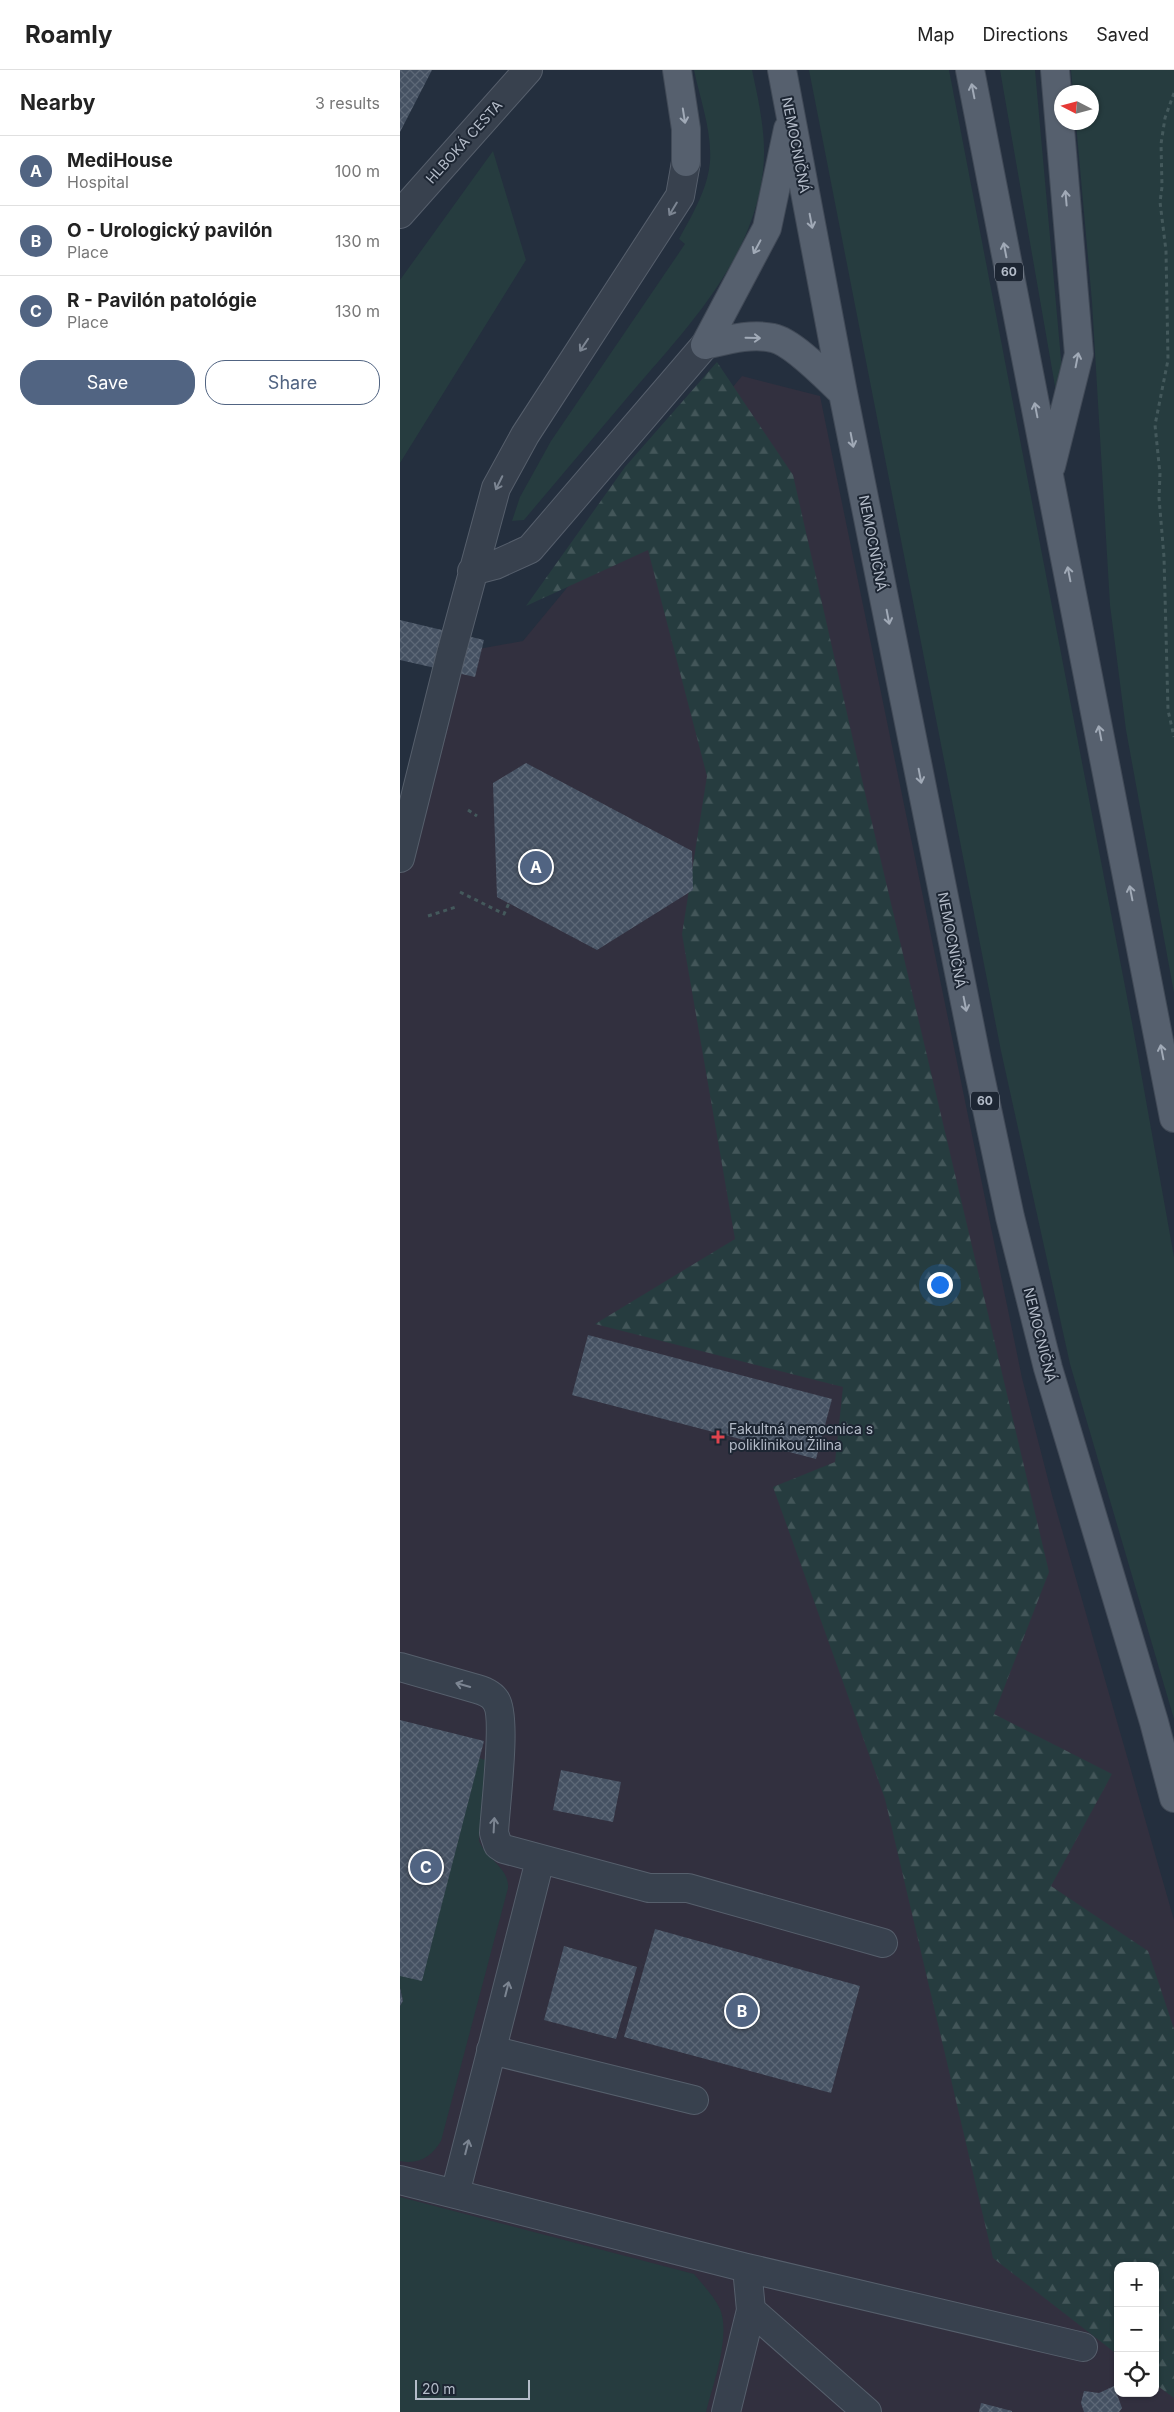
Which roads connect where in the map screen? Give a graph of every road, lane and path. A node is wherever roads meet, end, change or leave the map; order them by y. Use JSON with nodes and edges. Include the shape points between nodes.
{"nodes":[{"id":1,"x":528,"y":70,"type":"edge"},
{"id":2,"x":677,"y":70,"type":"edge"},
{"id":3,"x":782,"y":70,"type":"edge"},
{"id":4,"x":970,"y":70,"type":"edge"},
{"id":5,"x":1055,"y":70,"type":"edge"},
{"id":6,"x":1174,"y":93,"type":"edge"},
{"id":7,"x":791,"y":116,"type":"junction"},
{"id":8,"x":686,"y":162,"type":"joint"},
{"id":9,"x":400,"y":214,"type":"edge"},
{"id":10,"x":705,"y":345,"type":"junction"},
{"id":11,"x":842,"y":393,"type":"junction"},
{"id":12,"x":1049,"y":475,"type":"junction"},
{"id":13,"x":472,"y":571,"type":"junction"},
{"id":14,"x":1174,"y":737,"type":"edge"},
{"id":15,"x":468,"y":810,"type":"dead end"},
{"id":16,"x":477,"y":816,"type":"dead end"},
{"id":17,"x":400,"y":858,"type":"edge"},
{"id":18,"x":460,"y":892,"type":"dead end"},
{"id":19,"x":509,"y":903,"type":"dead end"},
{"id":20,"x":456,"y":907,"type":"dead end"},
{"id":21,"x":428,"y":916,"type":"dead end"},
{"id":22,"x":1174,"y":1118,"type":"edge"},
{"id":23,"x":400,"y":1667,"type":"edge"},
{"id":24,"x":1174,"y":1798,"type":"edge"},
{"id":25,"x":540,"y":1860,"type":"junction"},
{"id":26,"x":883,"y":1943,"type":"dead end"},
{"id":27,"x":491,"y":2050,"type":"junction"},
{"id":28,"x":694,"y":2100,"type":"dead end"},
{"id":29,"x":400,"y":2180,"type":"edge"},
{"id":30,"x":456,"y":2194,"type":"junction"},
{"id":31,"x":747,"y":2268,"type":"junction"},
{"id":32,"x":752,"y":2310,"type":"junction"},
{"id":33,"x":1083,"y":2347,"type":"dead end"},
{"id":34,"x":726,"y":2412,"type":"edge"},
{"id":35,"x":867,"y":2412,"type":"edge"}],
"edges":[{"from":1,"to":9,"type":"street","name":"HLBOKÁ CESTA"},
{"from":2,"to":8,"type":"main road","one_way":true,"via":[[686,129]]},
{"from":3,"to":7,"type":"main road","name":"NEMOCNIČNÁ","number":"60"},
{"from":12,"to":4,"type":"main road","number":"60","one_way":true},
{"from":12,"to":5,"type":"main road","one_way":true,"via":[[1079,354]]},
{"from":6,"to":14,"type":"path","via":[[1165,118],[1161,144],[1160,202],[1166,251],[1168,360],[1155,425],[1164,557],[1168,710]]},
{"from":7,"to":10,"type":"main road","one_way":true,"via":[[767,228]]},
{"from":7,"to":11,"type":"main road","name":"NEMOCNIČNÁ","number":"60","one_way":true},
{"from":8,"to":13,"type":"street","one_way":true,"via":[[680,196],[525,435],[496,488]]},
{"from":10,"to":11,"type":"main road","one_way":true,"via":[[741,338],[775,338],[801,354]]},
{"from":10,"to":13,"type":"street","via":[[530,549],[495,565]]},
{"from":11,"to":24,"type":"main road","name":"NEMOCNIČNÁ","number":"60","one_way":true,"via":[[1010,1217],[1048,1368]]},
{"from":22,"to":12,"type":"main road","number":"60","one_way":true},
{"from":13,"to":17,"type":"street"},
{"from":15,"to":16,"type":"path"},
{"from":18,"to":19,"type":"path","via":[[504,914]]},
{"from":20,"to":21,"type":"path"},
{"from":25,"to":23,"type":"street","one_way":true,"via":[[504,1849],[495,1839],[500,1725],[497,1702],[489,1693]]},
{"from":25,"to":26,"type":"street","via":[[649,1888],[688,1888]]},
{"from":27,"to":25,"type":"street","one_way":true},
{"from":27,"to":28,"type":"street"},
{"from":30,"to":27,"type":"street","one_way":true},
{"from":29,"to":30,"type":"street"},
{"from":30,"to":31,"type":"street"},
{"from":31,"to":32,"type":"street"},
{"from":31,"to":33,"type":"street"},
{"from":32,"to":34,"type":"street"},
{"from":32,"to":35,"type":"street"}]}
